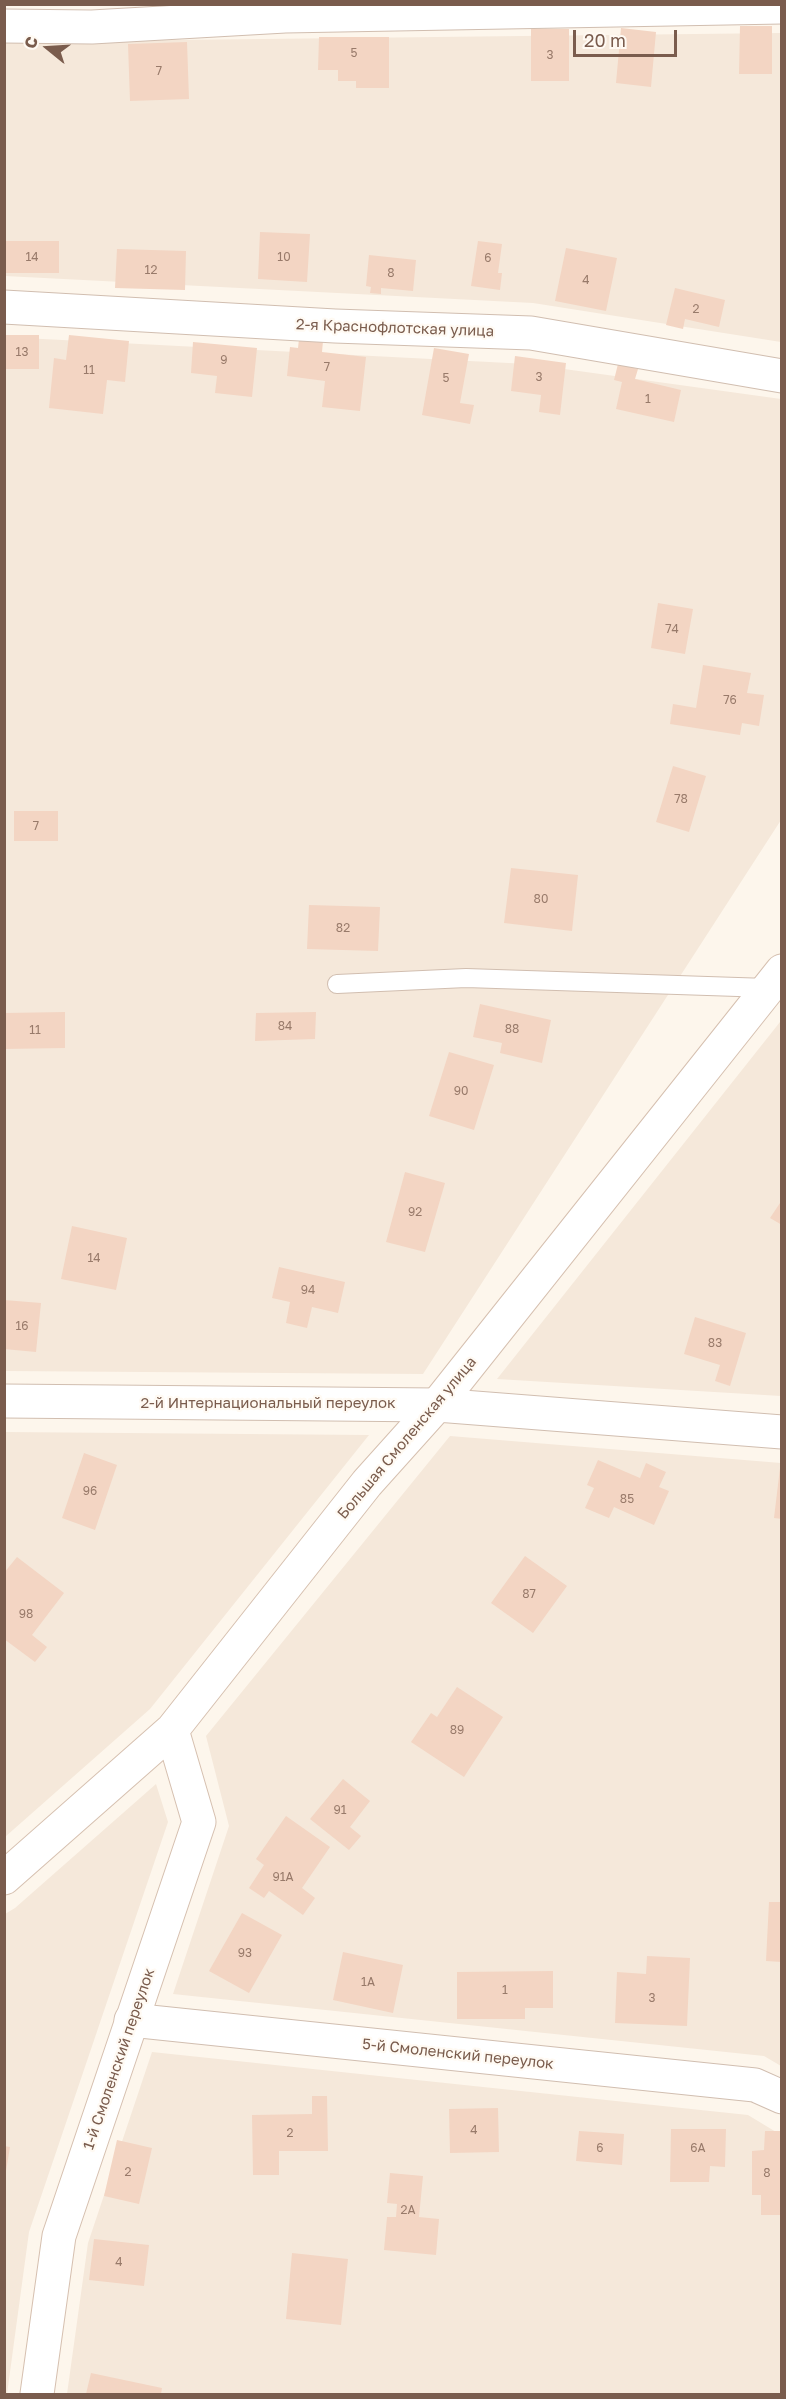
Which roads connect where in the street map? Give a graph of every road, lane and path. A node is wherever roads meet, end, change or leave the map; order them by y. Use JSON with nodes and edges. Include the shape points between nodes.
{"nodes":[{"id":1,"x":782,"y":7,"type":"edge"},
{"id":2,"x":4,"y":26,"type":"edge"},
{"id":3,"x":4,"y":308,"type":"edge"},
{"id":4,"x":782,"y":376,"type":"edge"},
{"id":5,"x":777,"y":983,"type":"edge"},
{"id":6,"x":337,"y":984,"type":"dead end"},
{"id":7,"x":4,"y":1401,"type":"edge"},
{"id":8,"x":437,"y":1405,"type":"junction"},
{"id":9,"x":782,"y":1432,"type":"edge"},
{"id":10,"x":172,"y":1730,"type":"junction"},
{"id":11,"x":4,"y":1878,"type":"edge"},
{"id":12,"x":132,"y":2020,"type":"junction"},
{"id":13,"x":782,"y":2097,"type":"edge"},
{"id":14,"x":37,"y":2394,"type":"edge"}],
"edges":[{"from":1,"to":2,"type":"street","via":[[285,16],[92,27]]},
{"from":3,"to":4,"type":"street","name":"2-я Краснофлотская улица","via":[[335,327],[531,333]]},
{"from":5,"to":6,"type":"lane","via":[[466,978]]},
{"from":5,"to":8,"type":"street","name":"Большая Смоленская улица"},
{"from":7,"to":8,"type":"street","name":"2-й Интернациональный переулок"},
{"from":8,"to":9,"type":"street","name":"2-й Интернациональный переулок"},
{"from":8,"to":10,"type":"street","name":"Большая Смоленская улица","via":[[367,1483]]},
{"from":10,"to":11,"type":"street","name":"Большая Смоленская улица"},
{"from":10,"to":12,"type":"street","name":"1-й Смоленский переулок","via":[[199,1822]]},
{"from":12,"to":13,"type":"street","name":"5-й Смоленский переулок","via":[[756,2085]]},
{"from":12,"to":14,"type":"street","name":"1-й Смоленский переулок","via":[[59,2236]]}]}
